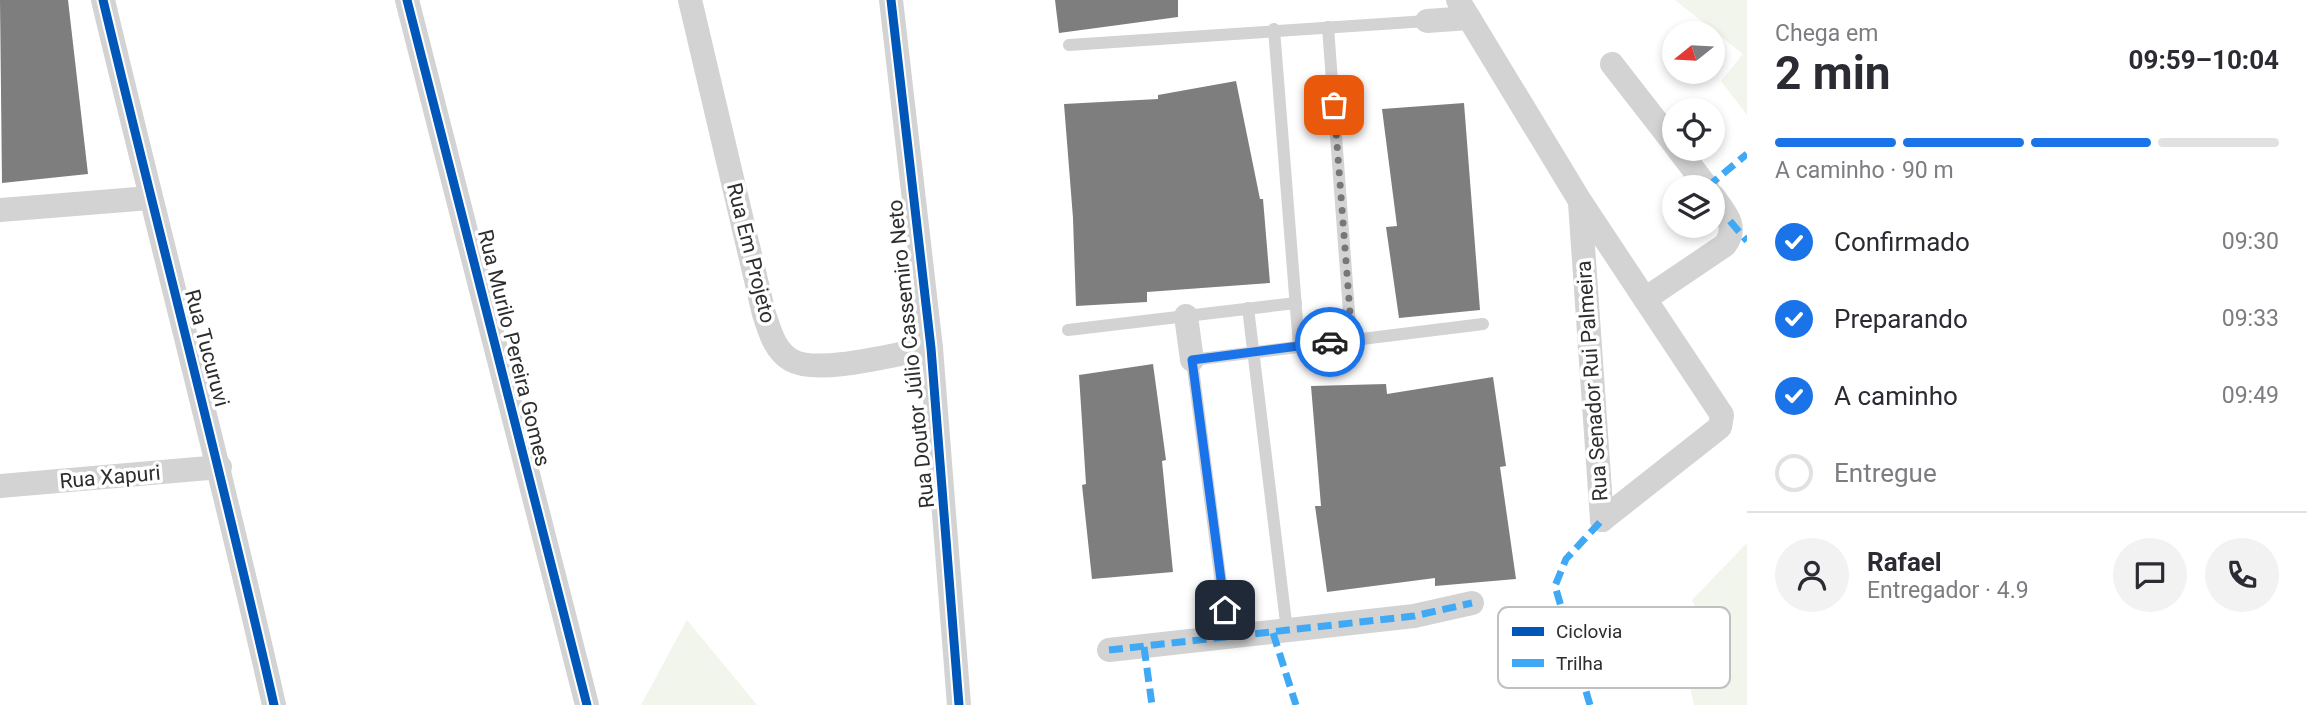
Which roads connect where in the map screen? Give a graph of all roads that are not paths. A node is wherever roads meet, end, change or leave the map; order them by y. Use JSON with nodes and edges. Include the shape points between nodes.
{"nodes":[{"id":1,"x":103,"y":0,"type":"edge"},
{"id":2,"x":407,"y":0,"type":"edge"},
{"id":3,"x":690,"y":0,"type":"edge"},
{"id":4,"x":891,"y":0,"type":"edge"},
{"id":5,"x":1464,"y":9,"type":"edge"},
{"id":6,"x":1427,"y":21,"type":"joint"},
{"id":7,"x":1328,"y":27,"type":"junction"},
{"id":8,"x":1274,"y":29,"type":"junction"},
{"id":9,"x":1069,"y":45,"type":"dead end"},
{"id":10,"x":1612,"y":64,"type":"dead end"},
{"id":11,"x":1662,"y":129,"type":"edge"},
{"id":12,"x":1687,"y":161,"type":"edge"},
{"id":13,"x":1698,"y":175,"type":"edge"},
{"id":14,"x":150,"y":198,"type":"junction"},
{"id":15,"x":1580,"y":201,"type":"junction"},
{"id":16,"x":0,"y":210,"type":"edge"},
{"id":17,"x":1725,"y":214,"type":"edge"},
{"id":18,"x":1645,"y":299,"type":"junction"},
{"id":19,"x":1296,"y":303,"type":"junction"},
{"id":20,"x":1248,"y":308,"type":"junction"},
{"id":21,"x":1186,"y":316,"type":"junction"},
{"id":22,"x":1483,"y":324,"type":"dead end"},
{"id":23,"x":1068,"y":330,"type":"dead end"},
{"id":24,"x":1352,"y":339,"type":"junction"},
{"id":25,"x":1299,"y":346,"type":"junction"},
{"id":26,"x":932,"y":348,"type":"junction"},
{"id":27,"x":1253,"y":352,"type":"junction"},
{"id":28,"x":1192,"y":360,"type":"junction"},
{"id":29,"x":220,"y":467,"type":"junction"},
{"id":30,"x":0,"y":486,"type":"edge"},
{"id":31,"x":1472,"y":603,"type":"dead end"},
{"id":32,"x":1287,"y":631,"type":"junction"},
{"id":33,"x":1228,"y":637,"type":"junction"},
{"id":34,"x":1109,"y":650,"type":"dead end"},
{"id":35,"x":274,"y":705,"type":"edge"},
{"id":36,"x":587,"y":705,"type":"edge"},
{"id":37,"x":960,"y":705,"type":"edge"}],
"edges":[{"from":1,"to":14,"type":"street","name":"Rua Tucuruvi"},
{"from":2,"to":36,"type":"street","name":"Rua Murilo Pereira Gomes"},
{"from":3,"to":26,"type":"street","name":"Rua Em Projeto","via":[[775,345],[792,361],[820,366]]},
{"from":4,"to":26,"type":"street","name":"Rua Doutor Júlio Cassemiro Neto"},
{"from":5,"to":6,"type":"street"},
{"from":5,"to":15,"type":"street","name":"Rua Senador Rui Palmeira"},
{"from":6,"to":7,"type":"lane"},
{"from":7,"to":8,"type":"lane"},
{"from":7,"to":24,"type":"lane"},
{"from":8,"to":9,"type":"lane"},
{"from":8,"to":19,"type":"lane"},
{"from":10,"to":11,"type":"street"},
{"from":12,"to":13,"type":"street"},
{"from":14,"to":16,"type":"street"},
{"from":14,"to":29,"type":"street","name":"Rua Tucuruvi"},
{"from":15,"to":18,"type":"street","name":"Rua Senador Rui Palmeira"},
{"from":15,"to":18,"type":"street","name":"Rua Senador Rui Palmeira","via":[[1602,520],[1722,421]]},
{"from":17,"to":18,"type":"street","via":[[1732,230],[1725,245]]},
{"from":19,"to":20,"type":"lane"},
{"from":19,"to":25,"type":"lane"},
{"from":20,"to":21,"type":"lane"},
{"from":20,"to":27,"type":"lane"},
{"from":21,"to":23,"type":"lane"},
{"from":21,"to":28,"type":"street"},
{"from":22,"to":24,"type":"lane"},
{"from":24,"to":25,"type":"lane"},
{"from":25,"to":27,"type":"lane"},
{"from":26,"to":37,"type":"street","name":"Rua Doutor Júlio Cassemiro Neto"},
{"from":27,"to":28,"type":"lane"},
{"from":27,"to":32,"type":"lane"},
{"from":28,"to":33,"type":"lane"},
{"from":29,"to":30,"type":"street","name":"Rua Xapuri"},
{"from":29,"to":35,"type":"street","name":"Rua Tucuruvi"},
{"from":31,"to":32,"type":"street","via":[[1414,616]]},
{"from":32,"to":33,"type":"street"},
{"from":33,"to":34,"type":"street"}]}
